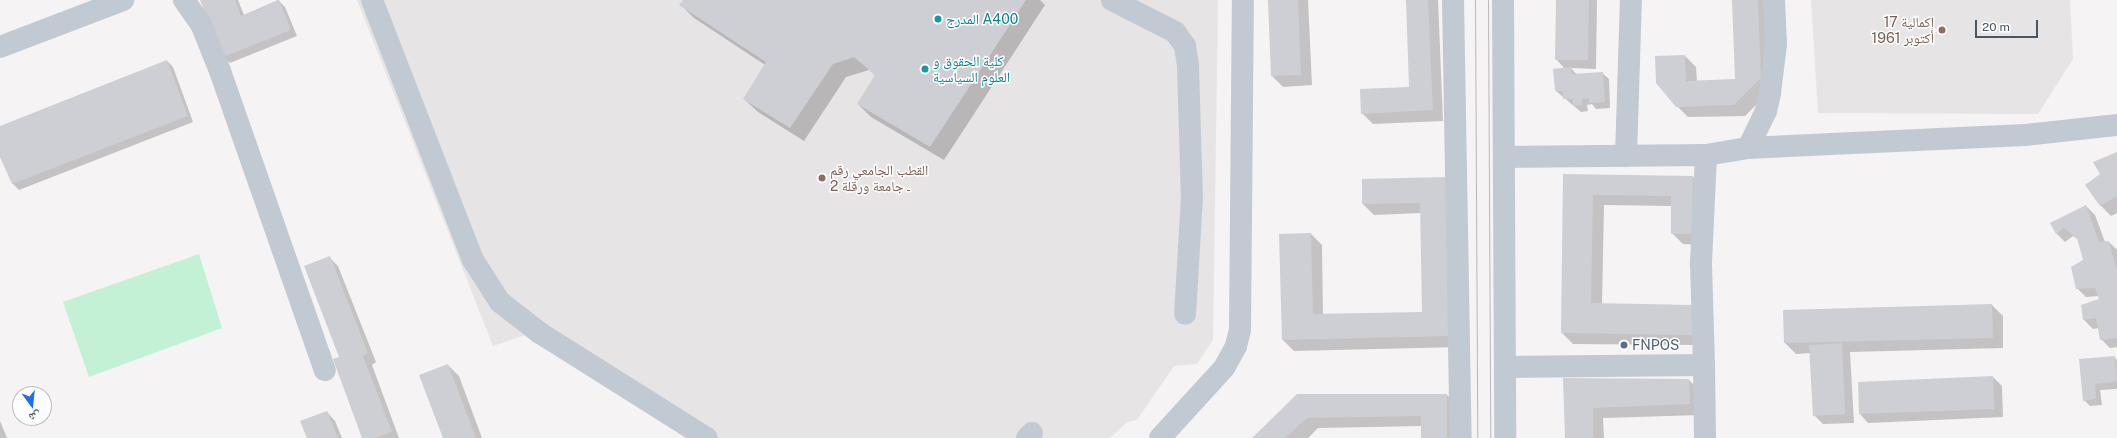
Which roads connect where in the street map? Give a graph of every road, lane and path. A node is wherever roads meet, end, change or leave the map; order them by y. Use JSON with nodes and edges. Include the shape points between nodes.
{"nodes":[{"id":1,"x":123,"y":0,"type":"edge"},
{"id":2,"x":184,"y":0,"type":"edge"},
{"id":3,"x":372,"y":0,"type":"edge"},
{"id":4,"x":1112,"y":0,"type":"edge"},
{"id":5,"x":1243,"y":0,"type":"edge"},
{"id":6,"x":1453,"y":0,"type":"edge"},
{"id":7,"x":1503,"y":0,"type":"edge"},
{"id":8,"x":1631,"y":0,"type":"edge"},
{"id":9,"x":1774,"y":0,"type":"edge"},
{"id":10,"x":0,"y":47,"type":"edge"},
{"id":11,"x":2117,"y":125,"type":"edge"},
{"id":12,"x":1748,"y":148,"type":"junction"},
{"id":13,"x":1706,"y":155,"type":"junction"},
{"id":14,"x":1626,"y":156,"type":"junction"},
{"id":15,"x":1505,"y":157,"type":"junction"},
{"id":16,"x":1185,"y":314,"type":"dead end"},
{"id":17,"x":1704,"y":365,"type":"junction"},
{"id":18,"x":1505,"y":368,"type":"junction"},
{"id":19,"x":325,"y":370,"type":"dead end"},
{"id":20,"x":707,"y":438,"type":"edge"},
{"id":21,"x":1160,"y":438,"type":"edge"},
{"id":22,"x":1461,"y":438,"type":"edge"},
{"id":23,"x":1505,"y":438,"type":"edge"},
{"id":24,"x":1705,"y":438,"type":"edge"}],
"edges":[{"from":1,"to":10,"type":"street"},
{"from":2,"to":19,"type":"street","via":[[201,24],[220,71]]},
{"from":3,"to":20,"type":"street","via":[[473,260],[500,302],[540,332]]},
{"from":4,"to":16,"type":"street","via":[[1175,32],[1185,46],[1188,66],[1192,197]]},
{"from":5,"to":21,"type":"street","via":[[1240,330],[1236,346],[1224,368]]},
{"from":6,"to":22,"type":"street"},
{"from":7,"to":15,"type":"street"},
{"from":8,"to":14,"type":"street"},
{"from":9,"to":12,"type":"street","via":[[1776,44],[1770,93],[1764,118]]},
{"from":11,"to":12,"type":"street","via":[[2025,135]]},
{"from":12,"to":13,"type":"street"},
{"from":13,"to":14,"type":"street"},
{"from":13,"to":17,"type":"street","via":[[1701,262]]},
{"from":14,"to":15,"type":"street"},
{"from":15,"to":18,"type":"street"},
{"from":17,"to":18,"type":"street"},
{"from":17,"to":24,"type":"street"},
{"from":18,"to":23,"type":"street"}]}
